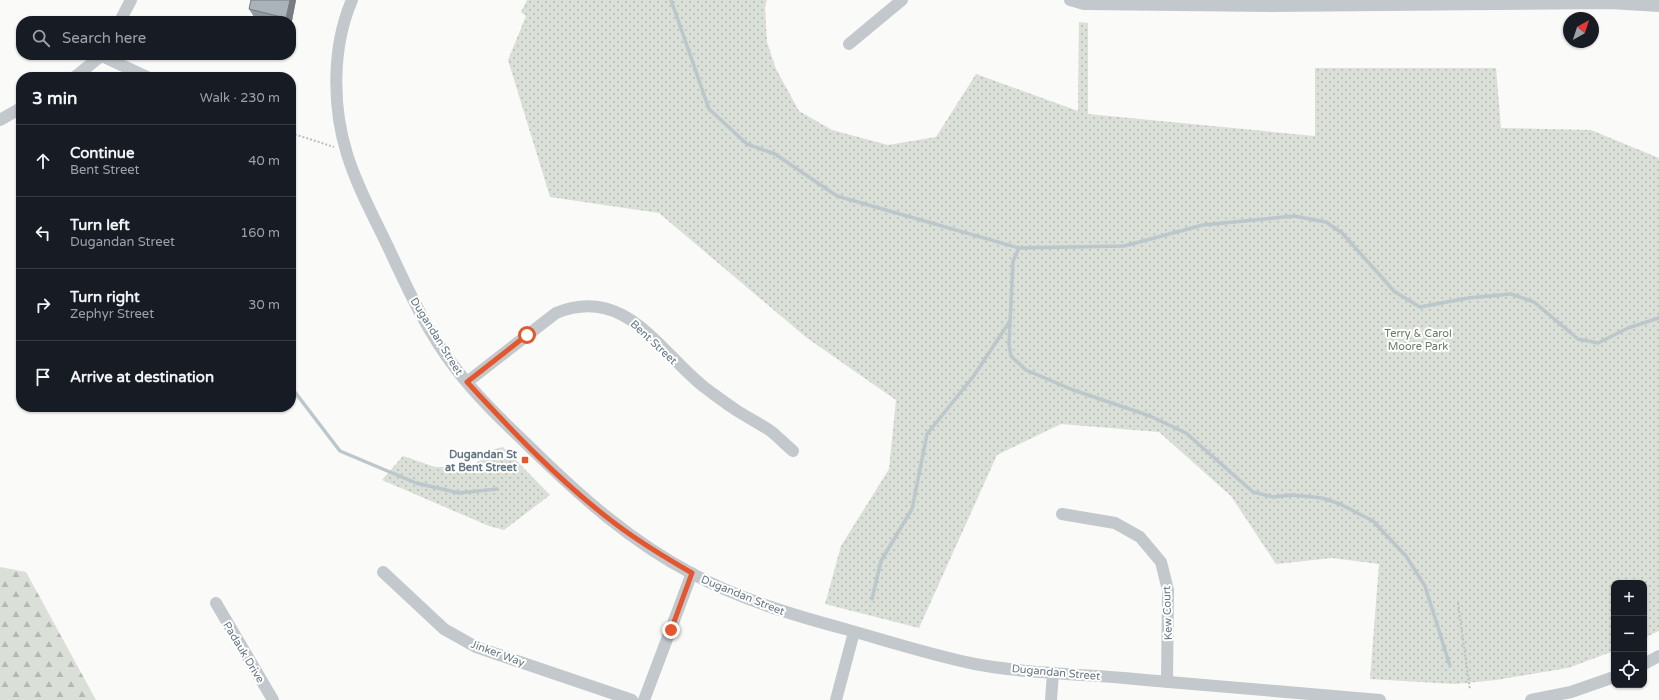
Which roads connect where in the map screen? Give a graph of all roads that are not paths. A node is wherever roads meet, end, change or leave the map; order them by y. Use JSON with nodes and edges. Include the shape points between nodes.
{"nodes":[{"id":1,"x":131,"y":0,"type":"edge"},
{"id":2,"x":352,"y":0,"type":"edge"},
{"id":3,"x":902,"y":0,"type":"edge"},
{"id":4,"x":1070,"y":0,"type":"edge"},
{"id":5,"x":1288,"y":3,"type":"edge"},
{"id":6,"x":1659,"y":6,"type":"edge"},
{"id":7,"x":123,"y":16,"type":"edge"},
{"id":8,"x":849,"y":44,"type":"dead end"},
{"id":9,"x":97,"y":60,"type":"edge"},
{"id":10,"x":111,"y":60,"type":"edge"},
{"id":11,"x":81,"y":72,"type":"edge"},
{"id":12,"x":136,"y":72,"type":"edge"},
{"id":13,"x":16,"y":111,"type":"edge"},
{"id":14,"x":0,"y":120,"type":"edge"},
{"id":15,"x":467,"y":382,"type":"junction"},
{"id":16,"x":792,"y":451,"type":"dead end"},
{"id":17,"x":1062,"y":514,"type":"dead end"},
{"id":18,"x":383,"y":572,"type":"dead end"},
{"id":19,"x":692,"y":573,"type":"junction"},
{"id":20,"x":216,"y":603,"type":"dead end"},
{"id":21,"x":854,"y":632,"type":"junction"},
{"id":22,"x":1659,"y":656,"type":"edge"},
{"id":23,"x":1647,"y":662,"type":"edge"},
{"id":24,"x":1053,"y":673,"type":"junction"},
{"id":25,"x":1611,"y":678,"type":"edge"},
{"id":26,"x":1167,"y":682,"type":"junction"},
{"id":27,"x":273,"y":700,"type":"edge"},
{"id":28,"x":632,"y":700,"type":"edge"},
{"id":29,"x":644,"y":700,"type":"edge"},
{"id":30,"x":836,"y":700,"type":"edge"},
{"id":31,"x":1051,"y":700,"type":"edge"},
{"id":32,"x":1380,"y":700,"type":"edge"},
{"id":33,"x":1531,"y":700,"type":"edge"}],
"edges":[{"from":1,"to":7,"type":"street"},
{"from":2,"to":15,"type":"street","name":"Dugandan Street","via":[[341,31],[337,83],[339,119],[346,151],[420,314]]},
{"from":3,"to":8,"type":"street"},
{"from":4,"to":5,"type":"street","via":[[1084,4]]},
{"from":5,"to":6,"type":"street","via":[[1610,3]]},
{"from":9,"to":11,"type":"street"},
{"from":10,"to":12,"type":"street"},
{"from":13,"to":14,"type":"street"},
{"from":15,"to":16,"type":"street","name":"Bent Street","via":[[556,313],[569,308],[601,307],[634,321],[704,387],[772,432]]},
{"from":15,"to":19,"type":"street","name":"Dugandan Street","via":[[497,415],[592,505],[638,540]]},
{"from":17,"to":26,"type":"street","name":"Kew Court","via":[[1115,523],[1140,537],[1161,562],[1168,590]]},
{"from":18,"to":28,"type":"street","name":"Jinker Way","via":[[444,629],[476,647]]},
{"from":19,"to":21,"type":"street","name":"Dugandan Street","via":[[757,602]]},
{"from":19,"to":29,"type":"street"},
{"from":20,"to":27,"type":"street","name":"Padauk Drive"},
{"from":21,"to":24,"type":"street","name":"Dugandan Street","via":[[977,664]]},
{"from":21,"to":30,"type":"street"},
{"from":22,"to":23,"type":"street"},
{"from":24,"to":26,"type":"street","name":"Dugandan Street"},
{"from":24,"to":31,"type":"street"},
{"from":25,"to":33,"type":"street","via":[[1571,692]]},
{"from":26,"to":32,"type":"street","name":"Dugandan Street"}]}
